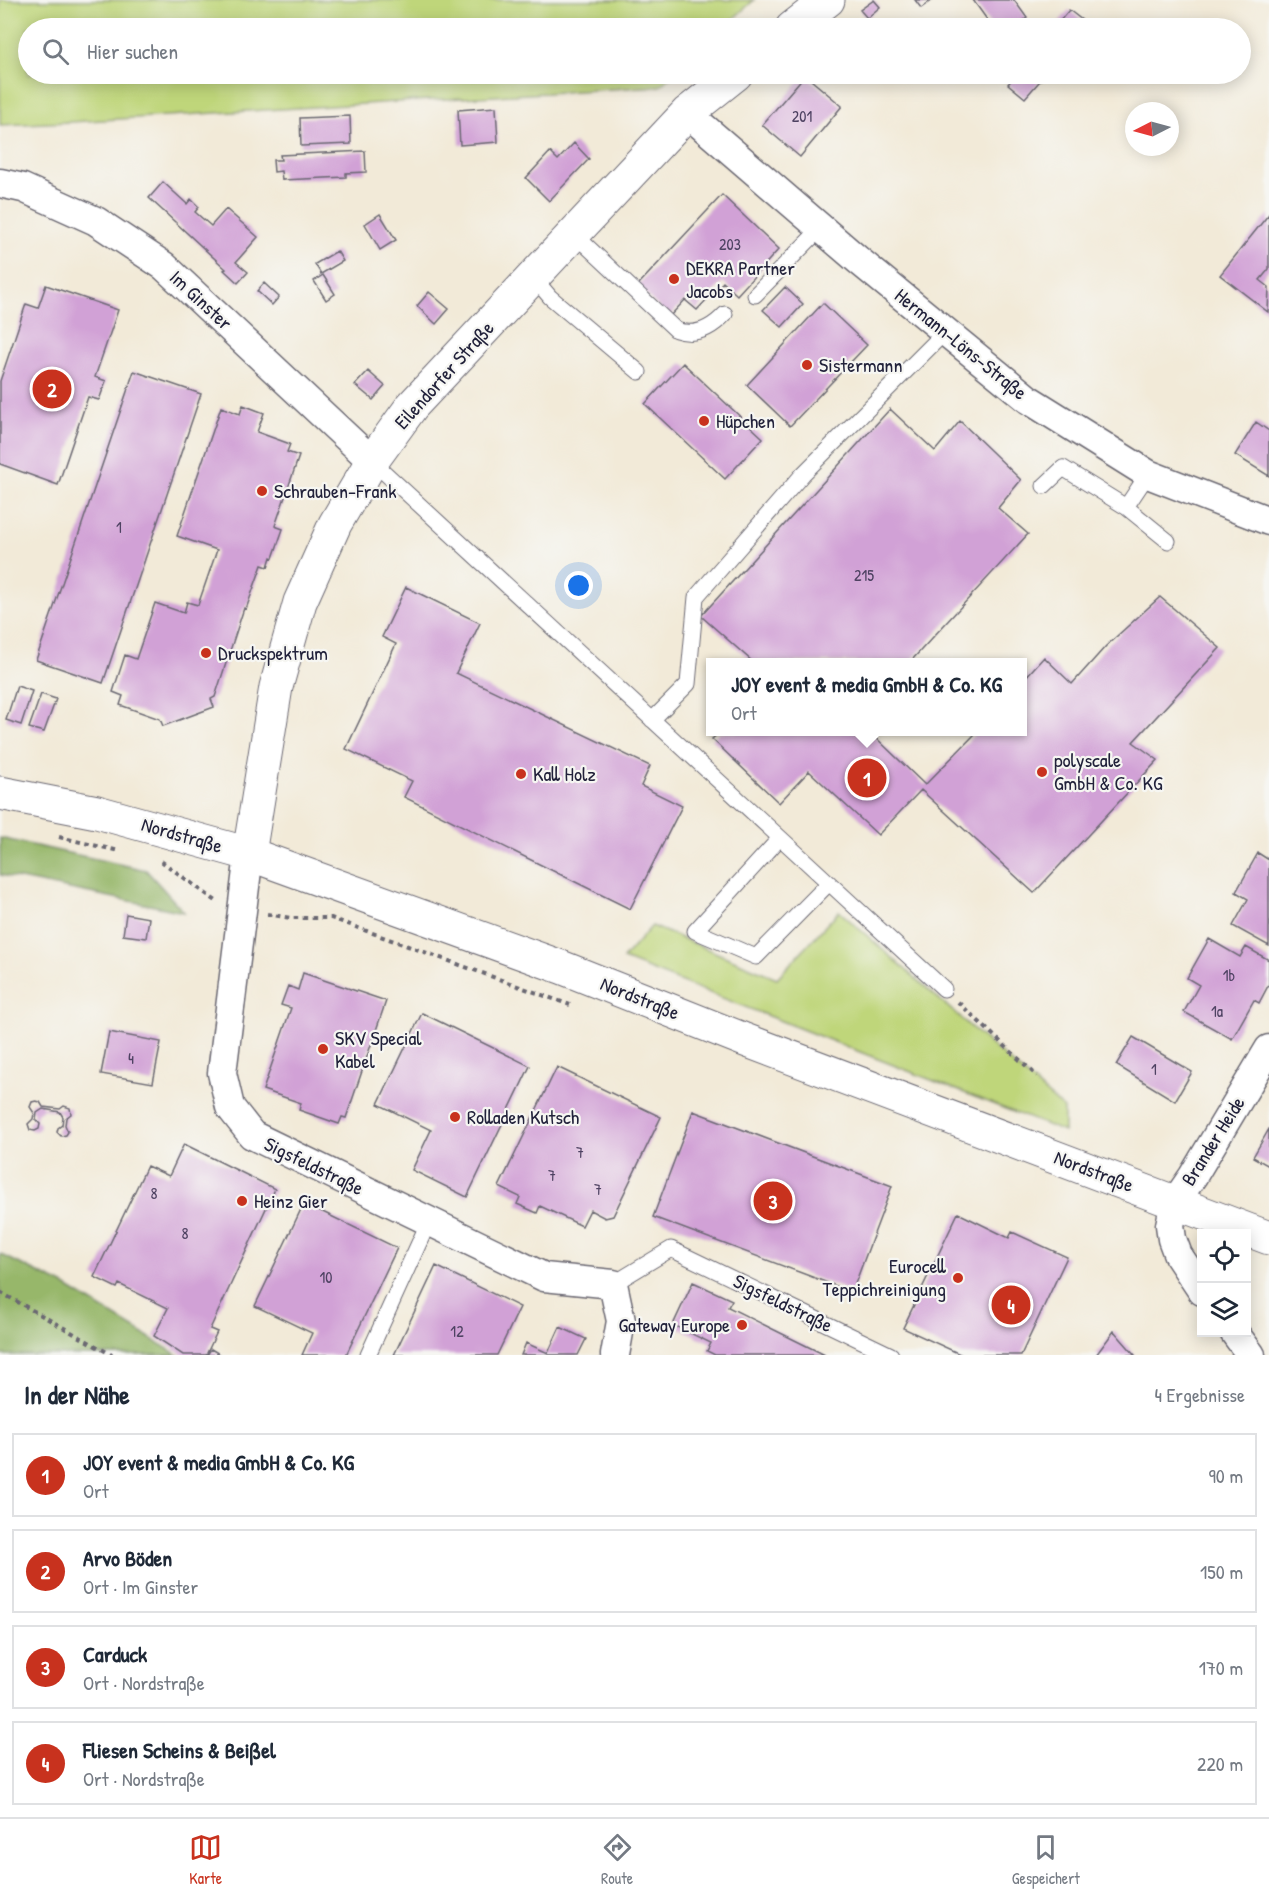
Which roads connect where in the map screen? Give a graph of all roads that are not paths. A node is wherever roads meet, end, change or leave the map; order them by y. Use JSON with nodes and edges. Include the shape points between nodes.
{"nodes":[{"id":1,"x":723,"y":84,"type":"edge"},
{"id":2,"x":687,"y":113,"type":"junction"},
{"id":3,"x":0,"y":183,"type":"edge"},
{"id":4,"x":821,"y":228,"type":"junction"},
{"id":5,"x":574,"y":234,"type":"junction"},
{"id":6,"x":533,"y":277,"type":"junction"},
{"id":7,"x":755,"y":295,"type":"dead end"},
{"id":8,"x":725,"y":314,"type":"dead end"},
{"id":9,"x":945,"y":332,"type":"junction"},
{"id":10,"x":639,"y":372,"type":"dead end"},
{"id":11,"x":372,"y":461,"type":"junction"},
{"id":12,"x":1148,"y":474,"type":"junction"},
{"id":13,"x":1044,"y":486,"type":"dead end"},
{"id":14,"x":1126,"y":507,"type":"junction"},
{"id":15,"x":1269,"y":521,"type":"edge"},
{"id":16,"x":1168,"y":541,"type":"dead end"},
{"id":17,"x":652,"y":720,"type":"junction"},
{"id":18,"x":0,"y":792,"type":"edge"},
{"id":19,"x":780,"y":838,"type":"junction"},
{"id":20,"x":249,"y":854,"type":"junction"},
{"id":21,"x":829,"y":883,"type":"junction"},
{"id":22,"x":944,"y":989,"type":"road end"},
{"id":23,"x":1269,"y":1049,"type":"edge"},
{"id":24,"x":1175,"y":1202,"type":"junction"},
{"id":25,"x":429,"y":1221,"type":"junction"},
{"id":26,"x":1269,"y":1238,"type":"edge"},
{"id":27,"x":613,"y":1284,"type":"junction"},
{"id":28,"x":1197,"y":1284,"type":"edge"},
{"id":29,"x":1238,"y":1337,"type":"edge"},
{"id":30,"x":368,"y":1355,"type":"edge"},
{"id":31,"x":615,"y":1355,"type":"edge"},
{"id":32,"x":891,"y":1355,"type":"edge"},
{"id":33,"x":1251,"y":1355,"type":"edge"}],
"edges":[{"from":1,"to":2,"type":"street","name":"Eilendorfer Straße"},
{"from":2,"to":4,"type":"street","name":"Hermann-Löns-Straße"},
{"from":2,"to":5,"type":"street","name":"Eilendorfer Straße"},
{"from":3,"to":11,"type":"street","name":"Im Ginster","via":[[24,188],[96,221],[164,266]]},
{"from":4,"to":7,"type":"lane"},
{"from":4,"to":9,"type":"street","name":"Hermann-Löns-Straße"},
{"from":5,"to":6,"type":"street","name":"Eilendorfer Straße"},
{"from":5,"to":8,"type":"lane","via":[[676,330],[696,332],[717,323]]},
{"from":6,"to":10,"type":"lane","via":[[550,297]]},
{"from":6,"to":11,"type":"street","name":"Eilendorfer Straße","via":[[412,406]]},
{"from":9,"to":12,"type":"street","name":"Hermann-Löns-Straße","via":[[1028,399]]},
{"from":9,"to":17,"type":"lane","via":[[803,474],[696,597],[688,684]]},
{"from":11,"to":17,"type":"lane"},
{"from":11,"to":20,"type":"street","name":"Eilendorfer Straße","via":[[335,524],[300,602],[276,687]]},
{"from":12,"to":14,"type":"lane"},
{"from":12,"to":15,"type":"street","name":"Hermann-Löns-Straße"},
{"from":13,"to":14,"type":"lane","via":[[1063,468]]},
{"from":14,"to":16,"type":"lane"},
{"from":17,"to":19,"type":"lane"},
{"from":18,"to":20,"type":"street","name":"Nordstraße","via":[[97,812]]},
{"from":19,"to":21,"type":"lane"},
{"from":19,"to":21,"type":"lane","via":[[695,931],[756,957]]},
{"from":20,"to":24,"type":"street","name":"Nordstraße","via":[[561,967],[745,1041]]},
{"from":20,"to":25,"type":"street","name":"Sigsfeldstraße","via":[[222,1073],[230,1107],[252,1135]]},
{"from":21,"to":22,"type":"lane"},
{"from":23,"to":24,"type":"street","name":"Brander Heide"},
{"from":24,"to":26,"type":"street","name":"Nordstraße"},
{"from":24,"to":28,"type":"street","via":[[1170,1225],[1172,1239]]},
{"from":25,"to":27,"type":"street","name":"Sigsfeldstraße","via":[[544,1277]]},
{"from":25,"to":30,"type":"lane"},
{"from":27,"to":31,"type":"street","via":[[621,1321]]},
{"from":27,"to":32,"type":"lane","name":"Sigsfeldstraße","via":[[671,1249]]},
{"from":29,"to":33,"type":"street"}]}
